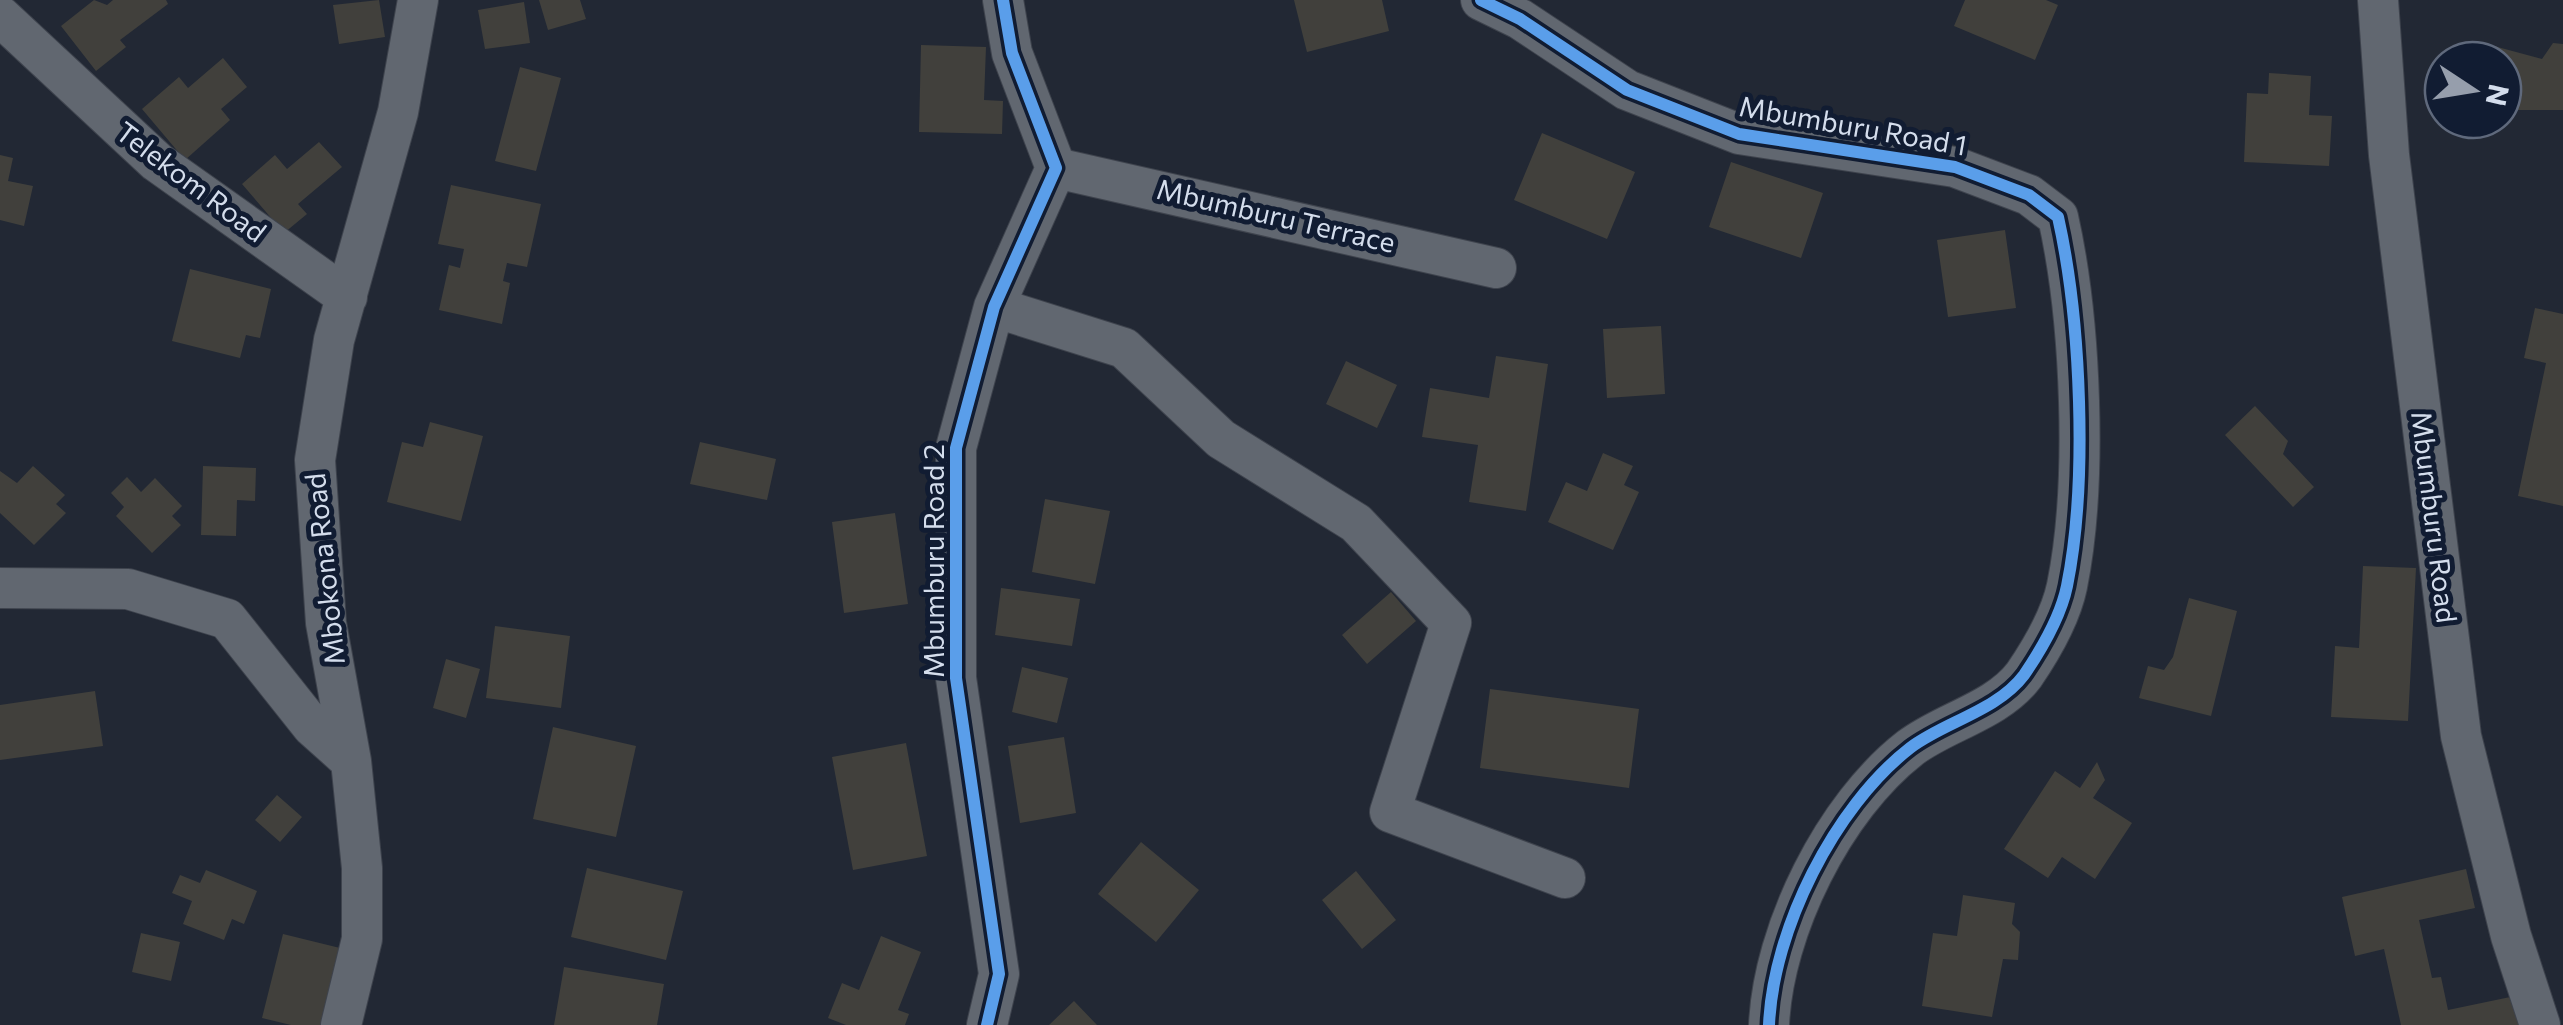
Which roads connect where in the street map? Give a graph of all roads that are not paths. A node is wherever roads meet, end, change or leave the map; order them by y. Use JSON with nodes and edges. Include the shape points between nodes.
{"nodes":[{"id":1,"x":418,"y":0,"type":"edge"},
{"id":2,"x":1003,"y":0,"type":"edge"},
{"id":3,"x":1482,"y":0,"type":"edge"},
{"id":4,"x":2378,"y":0,"type":"edge"},
{"id":5,"x":0,"y":16,"type":"edge"},
{"id":6,"x":1056,"y":168,"type":"junction"},
{"id":7,"x":1496,"y":268,"type":"dead end"},
{"id":8,"x":346,"y":297,"type":"junction"},
{"id":9,"x":994,"y":307,"type":"junction"},
{"id":10,"x":0,"y":588,"type":"edge"},
{"id":11,"x":351,"y":760,"type":"junction"},
{"id":12,"x":1566,"y":878,"type":"dead end"},
{"id":13,"x":341,"y":1025,"type":"edge"},
{"id":14,"x":987,"y":1025,"type":"edge"},
{"id":15,"x":1769,"y":1025,"type":"edge"},
{"id":16,"x":2540,"y":1025,"type":"edge"}],
"edges":[{"from":1,"to":8,"type":"street","name":"Mbokona Road","via":[[398,112]]},
{"from":2,"to":6,"type":"street","via":[[1012,53]]},
{"from":3,"to":15,"type":"street","name":"Mbumburu Road 1","via":[[1627,90],[1739,134],[1955,167],[2029,195],[2058,217],[2073,284],[2078,501],[2066,590],[2022,678],[1911,747],[1846,819],[1786,932]]},
{"from":4,"to":16,"type":"street","name":"Mbumburu Road","via":[[2389,156],[2461,736]]},
{"from":5,"to":8,"type":"street","name":"Telekom Road","via":[[156,162]]},
{"from":6,"to":7,"type":"street","name":"Mbumburu Terrace"},
{"from":6,"to":9,"type":"street","name":"Mbumburu Road 2"},
{"from":8,"to":11,"type":"street","name":"Mbokona Road","via":[[314,460],[326,623]]},
{"from":9,"to":12,"type":"street","via":[[1124,348],[1221,438],[1356,522],[1451,623],[1390,812]]},
{"from":9,"to":14,"type":"street","name":"Mbumburu Road 2","via":[[956,448],[956,678],[999,974]]},
{"from":10,"to":11,"type":"street","via":[[128,589],[227,619],[312,726]]},
{"from":11,"to":13,"type":"street","name":"Mbokona Road","via":[[362,939]]}]}
